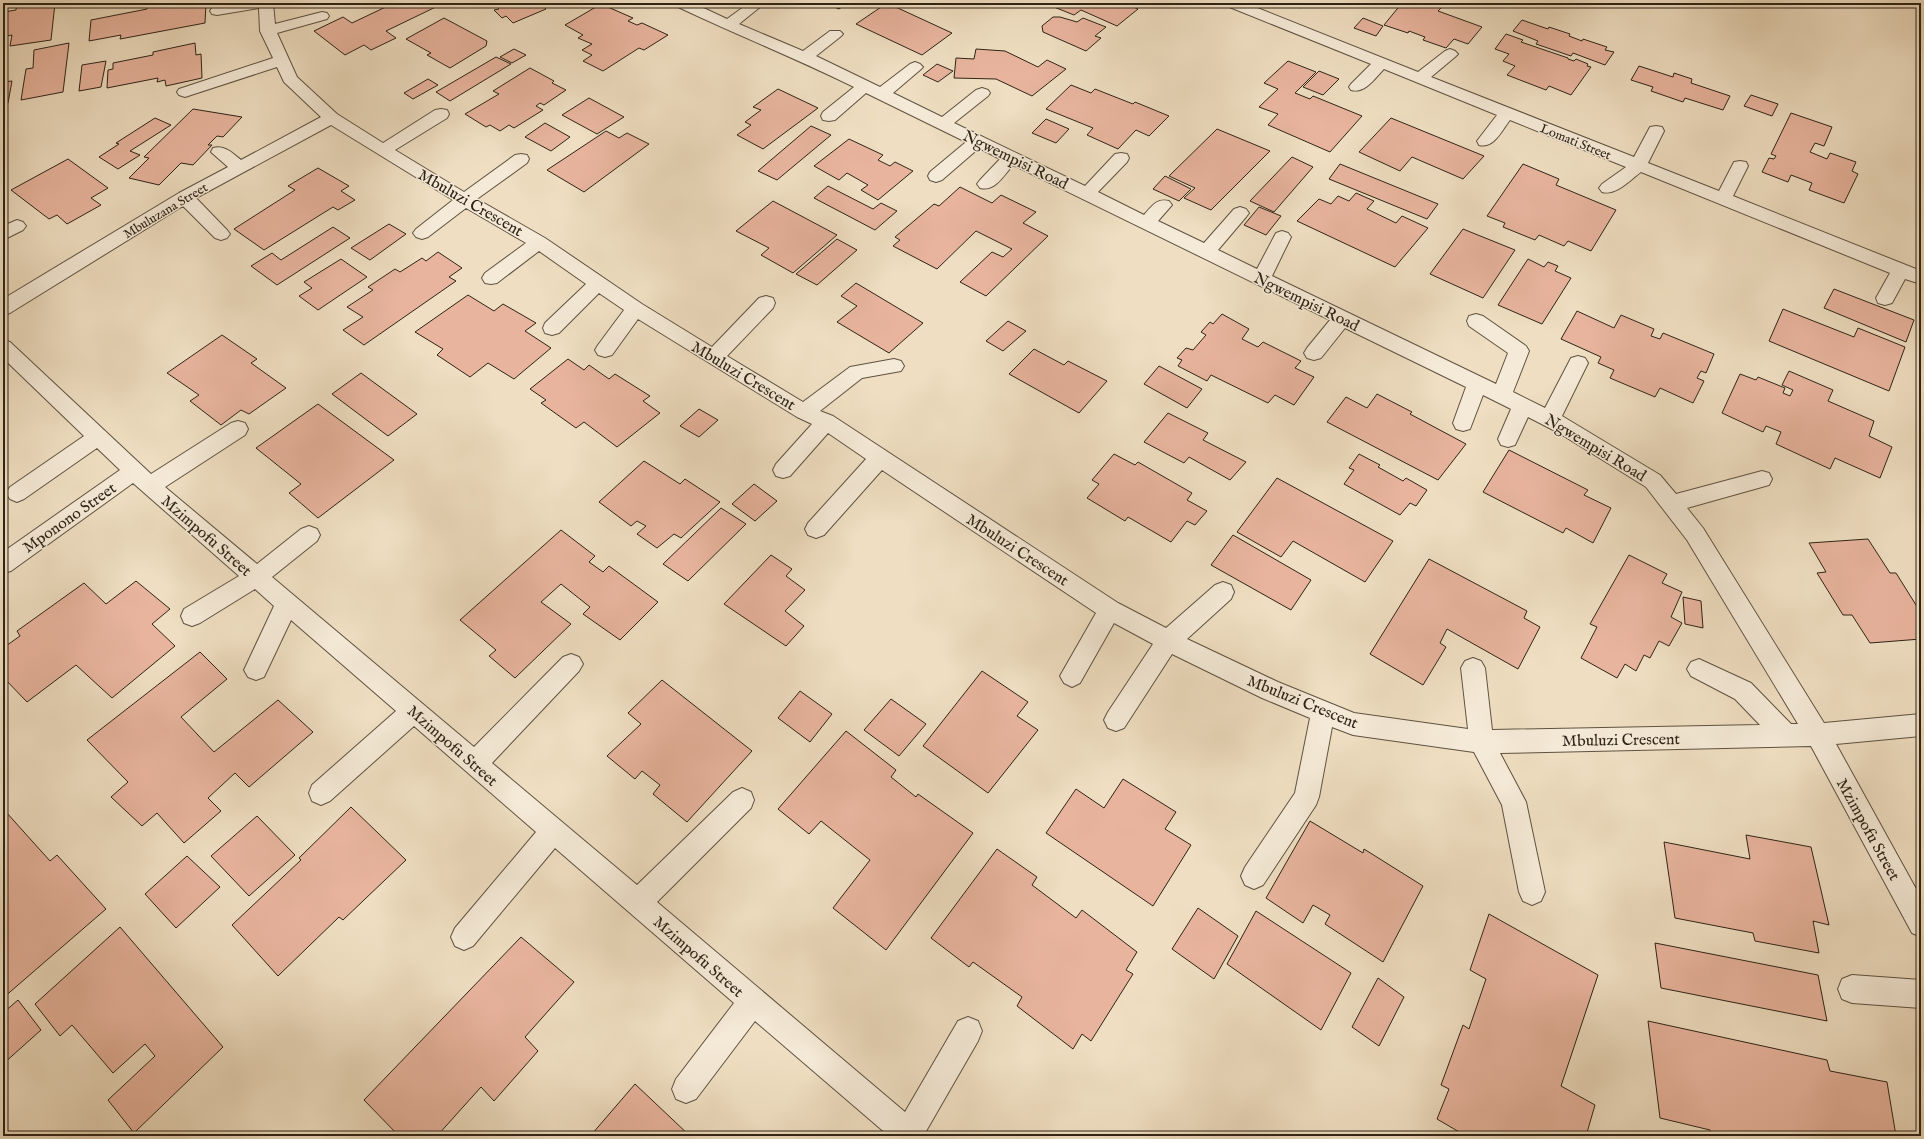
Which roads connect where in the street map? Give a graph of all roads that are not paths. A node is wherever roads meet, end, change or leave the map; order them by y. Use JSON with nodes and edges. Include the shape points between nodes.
{"nodes":[{"id":1,"x":264,"y":3,"type":"edge"},
{"id":2,"x":681,"y":3,"type":"edge"},
{"id":3,"x":758,"y":3,"type":"edge"},
{"id":4,"x":1232,"y":3,"type":"edge"},
{"id":5,"x":217,"y":11,"type":"dead end"},
{"id":6,"x":322,"y":16,"type":"dead end"},
{"id":7,"x":728,"y":26,"type":"junction"},
{"id":8,"x":268,"y":31,"type":"junction"},
{"id":9,"x":835,"y":34,"type":"dead end"},
{"id":10,"x":1450,"y":54,"type":"dead end"},
{"id":11,"x":805,"y":57,"type":"junction"},
{"id":12,"x":281,"y":60,"type":"junction"},
{"id":13,"x":1381,"y":63,"type":"junction"},
{"id":14,"x":915,"y":67,"type":"dead end"},
{"id":15,"x":1420,"y":78,"type":"junction"},
{"id":16,"x":865,"y":86,"type":"junction"},
{"id":17,"x":1357,"y":87,"type":"dead end"},
{"id":18,"x":185,"y":92,"type":"dead end"},
{"id":19,"x":982,"y":93,"type":"dead end"},
{"id":20,"x":882,"y":94,"type":"junction"},
{"id":21,"x":1507,"y":113,"type":"junction"},
{"id":22,"x":441,"y":114,"type":"dead end"},
{"id":23,"x":829,"y":116,"type":"dead end"},
{"id":24,"x":331,"y":118,"type":"junction"},
{"id":25,"x":944,"y":124,"type":"junction"},
{"id":26,"x":1656,"y":131,"type":"dead end"},
{"id":27,"x":977,"y":141,"type":"junction"},
{"id":28,"x":1485,"y":141,"type":"dead end"},
{"id":29,"x":383,"y":150,"type":"junction"},
{"id":30,"x":219,"y":152,"type":"dead end"},
{"id":31,"x":1011,"y":157,"type":"junction"},
{"id":32,"x":1121,"y":158,"type":"dead end"},
{"id":33,"x":521,"y":160,"type":"dead end"},
{"id":34,"x":1638,"y":166,"type":"junction"},
{"id":35,"x":1740,"y":166,"type":"dead end"},
{"id":36,"x":240,"y":167,"type":"junction"},
{"id":37,"x":936,"y":176,"type":"dead end"},
{"id":38,"x":986,"y":184,"type":"dead end"},
{"id":39,"x":1608,"y":188,"type":"dead end"},
{"id":40,"x":1087,"y":194,"type":"junction"},
{"id":41,"x":185,"y":197,"type":"junction"},
{"id":42,"x":1723,"y":199,"type":"junction"},
{"id":43,"x":465,"y":200,"type":"junction"},
{"id":44,"x":1163,"y":205,"type":"dead end"},
{"id":45,"x":1240,"y":213,"type":"dead end"},
{"id":46,"x":1146,"y":223,"type":"junction"},
{"id":47,"x":422,"y":233,"type":"dead end"},
{"id":48,"x":221,"y":234,"type":"dead end"},
{"id":49,"x":1282,"y":237,"type":"dead end"},
{"id":50,"x":539,"y":242,"type":"junction"},
{"id":51,"x":1206,"y":252,"type":"junction"},
{"id":52,"x":1901,"y":270,"type":"junction"},
{"id":53,"x":491,"y":278,"type":"dead end"},
{"id":54,"x":1921,"y":278,"type":"edge"},
{"id":55,"x":1261,"y":279,"type":"junction"},
{"id":56,"x":597,"y":284,"type":"junction"},
{"id":57,"x":1885,"y":298,"type":"dead end"},
{"id":58,"x":766,"y":303,"type":"dead end"},
{"id":59,"x":3,"y":308,"type":"edge"},
{"id":60,"x":635,"y":309,"type":"junction"},
{"id":61,"x":1343,"y":318,"type":"junction"},
{"id":62,"x":1476,"y":321,"type":"dead end"},
{"id":63,"x":552,"y":328,"type":"dead end"},
{"id":64,"x":3,"y":347,"type":"edge"},
{"id":65,"x":605,"y":350,"type":"dead end"},
{"id":66,"x":1314,"y":353,"type":"dead end"},
{"id":67,"x":714,"y":357,"type":"junction"},
{"id":68,"x":1578,"y":363,"type":"dead end"},
{"id":69,"x":894,"y":366,"type":"dead end"},
{"id":70,"x":1477,"y":383,"type":"junction"},
{"id":71,"x":1502,"y":395,"type":"junction"},
{"id":72,"x":1523,"y":405,"type":"junction"},
{"id":73,"x":804,"y":412,"type":"junction"},
{"id":74,"x":1550,"y":418,"type":"junction"},
{"id":75,"x":826,"y":422,"type":"junction"},
{"id":76,"x":1463,"y":423,"type":"dead end"},
{"id":77,"x":238,"y":429,"type":"dead end"},
{"id":78,"x":97,"y":438,"type":"junction"},
{"id":79,"x":1508,"y":439,"type":"dead end"},
{"id":80,"x":879,"y":459,"type":"junction"},
{"id":81,"x":783,"y":470,"type":"dead end"},
{"id":82,"x":142,"y":478,"type":"junction"},
{"id":83,"x":1762,"y":479,"type":"dead end"},
{"id":84,"x":17,"y":493,"type":"dead end"},
{"id":85,"x":1671,"y":504,"type":"junction"},
{"id":86,"x":816,"y":529,"type":"dead end"},
{"id":87,"x":309,"y":535,"type":"dead end"},
{"id":88,"x":3,"y":564,"type":"edge"},
{"id":89,"x":256,"y":577,"type":"junction"},
{"id":90,"x":1222,"y":592,"type":"dead end"},
{"id":91,"x":288,"y":603,"type":"junction"},
{"id":92,"x":1110,"y":610,"type":"junction"},
{"id":93,"x":192,"y":616,"type":"dead end"},
{"id":94,"x":1168,"y":640,"type":"junction"},
{"id":95,"x":571,"y":664,"type":"dead end"},
{"id":96,"x":1472,"y":668,"type":"dead end"},
{"id":97,"x":1699,"y":668,"type":"dead end"},
{"id":98,"x":256,"y":670,"type":"dead end"},
{"id":99,"x":1072,"y":676,"type":"dead end"},
{"id":100,"x":413,"y":711,"type":"junction"},
{"id":101,"x":1323,"y":712,"type":"junction"},
{"id":102,"x":1116,"y":720,"type":"dead end"},
{"id":103,"x":1921,"y":725,"type":"edge"},
{"id":104,"x":1818,"y":735,"type":"junction"},
{"id":105,"x":1786,"y":736,"type":"junction"},
{"id":106,"x":1481,"y":742,"type":"junction"},
{"id":107,"x":475,"y":764,"type":"junction"},
{"id":108,"x":321,"y":793,"type":"dead end"},
{"id":109,"x":742,"y":800,"type":"dead end"},
{"id":110,"x":553,"y":831,"type":"junction"},
{"id":111,"x":1254,"y":876,"type":"dead end"},
{"id":112,"x":1532,"y":892,"type":"dead end"},
{"id":113,"x":638,"y":903,"type":"junction"},
{"id":114,"x":1921,"y":924,"type":"edge"},
{"id":115,"x":464,"y":937,"type":"dead end"},
{"id":116,"x":1852,"y":988,"type":"dead end"},
{"id":117,"x":1921,"y":994,"type":"edge"},
{"id":118,"x":752,"y":1002,"type":"junction"},
{"id":119,"x":968,"y":1031,"type":"dead end"},
{"id":120,"x":686,"y":1089,"type":"dead end"},
{"id":121,"x":909,"y":1135,"type":"edge"}],
"edges":[{"from":1,"to":5,"type":"street"},
{"from":1,"to":8,"type":"street","name":"Mbuluzi Crescent"},
{"from":2,"to":7,"type":"street","name":"Ngwempisi Road"},
{"from":3,"to":7,"type":"street"},
{"from":4,"to":13,"type":"street","name":"Lomati Street"},
{"from":6,"to":8,"type":"street"},
{"from":7,"to":11,"type":"street","name":"Ngwempisi Road"},
{"from":8,"to":12,"type":"street","name":"Mbuluzi Crescent"},
{"from":9,"to":11,"type":"street"},
{"from":10,"to":15,"type":"street"},
{"from":11,"to":16,"type":"street","name":"Ngwempisi Road"},
{"from":12,"to":18,"type":"street"},
{"from":12,"to":24,"type":"street","name":"Mbuluzi Crescent","via":[[290,79]]},
{"from":13,"to":15,"type":"street","name":"Lomati Street"},
{"from":13,"to":17,"type":"street"},
{"from":14,"to":20,"type":"street"},
{"from":15,"to":21,"type":"street","name":"Lomati Street"},
{"from":16,"to":20,"type":"street","name":"Ngwempisi Road"},
{"from":16,"to":23,"type":"street"},
{"from":19,"to":25,"type":"street"},
{"from":20,"to":25,"type":"street","name":"Ngwempisi Road"},
{"from":21,"to":28,"type":"street"},
{"from":21,"to":34,"type":"street","name":"Lomati Street"},
{"from":22,"to":29,"type":"street"},
{"from":24,"to":29,"type":"street","name":"Mbuluzi Crescent"},
{"from":24,"to":36,"type":"street","name":"Mbuluzana Street"},
{"from":25,"to":27,"type":"street","name":"Ngwempisi Road"},
{"from":26,"to":34,"type":"street"},
{"from":27,"to":31,"type":"street","name":"Ngwempisi Road"},
{"from":27,"to":37,"type":"street"},
{"from":29,"to":43,"type":"street","name":"Mbuluzi Crescent"},
{"from":30,"to":36,"type":"street"},
{"from":31,"to":38,"type":"street"},
{"from":31,"to":40,"type":"street","name":"Ngwempisi Road"},
{"from":32,"to":40,"type":"street"},
{"from":33,"to":43,"type":"street"},
{"from":34,"to":39,"type":"street"},
{"from":34,"to":42,"type":"street","name":"Lomati Street"},
{"from":35,"to":42,"type":"street"},
{"from":36,"to":41,"type":"street","name":"Mbuluzana Street"},
{"from":40,"to":46,"type":"street","name":"Ngwempisi Road"},
{"from":41,"to":48,"type":"street"},
{"from":41,"to":59,"type":"street","name":"Mbuluzana Street"},
{"from":42,"to":52,"type":"street","name":"Lomati Street"},
{"from":43,"to":47,"type":"street"},
{"from":43,"to":50,"type":"street","name":"Mbuluzi Crescent"},
{"from":44,"to":46,"type":"street"},
{"from":45,"to":51,"type":"street"},
{"from":46,"to":51,"type":"street","name":"Ngwempisi Road"},
{"from":49,"to":55,"type":"street"},
{"from":50,"to":53,"type":"street"},
{"from":50,"to":56,"type":"street","name":"Mbuluzi Crescent"},
{"from":51,"to":55,"type":"street","name":"Ngwempisi Road"},
{"from":52,"to":54,"type":"street","name":"Lomati Street"},
{"from":52,"to":57,"type":"street"},
{"from":55,"to":61,"type":"street","name":"Ngwempisi Road"},
{"from":56,"to":60,"type":"street","name":"Mbuluzi Crescent"},
{"from":56,"to":63,"type":"street"},
{"from":58,"to":67,"type":"street"},
{"from":60,"to":65,"type":"street"},
{"from":60,"to":67,"type":"street","name":"Mbuluzi Crescent"},
{"from":61,"to":66,"type":"street"},
{"from":61,"to":70,"type":"street","name":"Ngwempisi Road"},
{"from":62,"to":71,"type":"street","via":[[1519,351]]},
{"from":64,"to":78,"type":"street","name":"Mzimpofu Street"},
{"from":67,"to":73,"type":"street","name":"Mbuluzi Crescent"},
{"from":68,"to":74,"type":"street"},
{"from":69,"to":73,"type":"street","via":[[857,372]]},
{"from":70,"to":71,"type":"street","name":"Ngwempisi Road"},
{"from":70,"to":76,"type":"street"},
{"from":71,"to":72,"type":"street","name":"Ngwempisi Road"},
{"from":72,"to":74,"type":"street","name":"Ngwempisi Road"},
{"from":72,"to":79,"type":"street"},
{"from":73,"to":75,"type":"street","name":"Mbuluzi Crescent"},
{"from":74,"to":85,"type":"street","name":"Ngwempisi Road","via":[[1653,481]]},
{"from":75,"to":80,"type":"street","name":"Mbuluzi Crescent"},
{"from":75,"to":81,"type":"street"},
{"from":77,"to":82,"type":"street","name":"Mponono Street"},
{"from":78,"to":82,"type":"street","name":"Mzimpofu Street"},
{"from":78,"to":84,"type":"street"},
{"from":80,"to":86,"type":"street"},
{"from":80,"to":92,"type":"street","name":"Mbuluzi Crescent"},
{"from":82,"to":88,"type":"street","name":"Mponono Street"},
{"from":82,"to":89,"type":"street","name":"Mzimpofu Street"},
{"from":83,"to":85,"type":"street"},
{"from":85,"to":104,"type":"street","name":"Ngwempisi Road","via":[[1695,534]]},
{"from":87,"to":89,"type":"street"},
{"from":89,"to":91,"type":"street","name":"Mzimpofu Street"},
{"from":89,"to":93,"type":"street"},
{"from":90,"to":94,"type":"street"},
{"from":91,"to":98,"type":"street"},
{"from":91,"to":100,"type":"street","name":"Mzimpofu Street"},
{"from":92,"to":94,"type":"street","name":"Mbuluzi Crescent"},
{"from":92,"to":99,"type":"street"},
{"from":94,"to":101,"type":"street","name":"Mbuluzi Crescent","via":[[1270,690]]},
{"from":94,"to":102,"type":"street"},
{"from":95,"to":107,"type":"street"},
{"from":96,"to":106,"type":"street"},
{"from":97,"to":105,"type":"street","via":[[1743,691]]},
{"from":100,"to":107,"type":"street","name":"Mzimpofu Street"},
{"from":100,"to":108,"type":"street"},
{"from":101,"to":106,"type":"street","name":"Mbuluzi Crescent","via":[[1353,724]]},
{"from":101,"to":111,"type":"street","via":[[1307,797]]},
{"from":103,"to":104,"type":"street","name":"Mbuluzi Crescent"},
{"from":104,"to":105,"type":"street","name":"Mbuluzi Crescent"},
{"from":104,"to":114,"type":"street","name":"Mzimpofu Street"},
{"from":105,"to":106,"type":"street","name":"Mbuluzi Crescent"},
{"from":106,"to":112,"type":"street","via":[[1514,802]]},
{"from":107,"to":110,"type":"street","name":"Mzimpofu Street"},
{"from":109,"to":113,"type":"street"},
{"from":110,"to":113,"type":"street","name":"Mzimpofu Street"},
{"from":110,"to":115,"type":"street"},
{"from":113,"to":118,"type":"street","name":"Mzimpofu Street"},
{"from":116,"to":117,"type":"street"},
{"from":118,"to":120,"type":"street"},
{"from":118,"to":121,"type":"street","name":"Mzimpofu Street"},
{"from":119,"to":121,"type":"street"}]}
